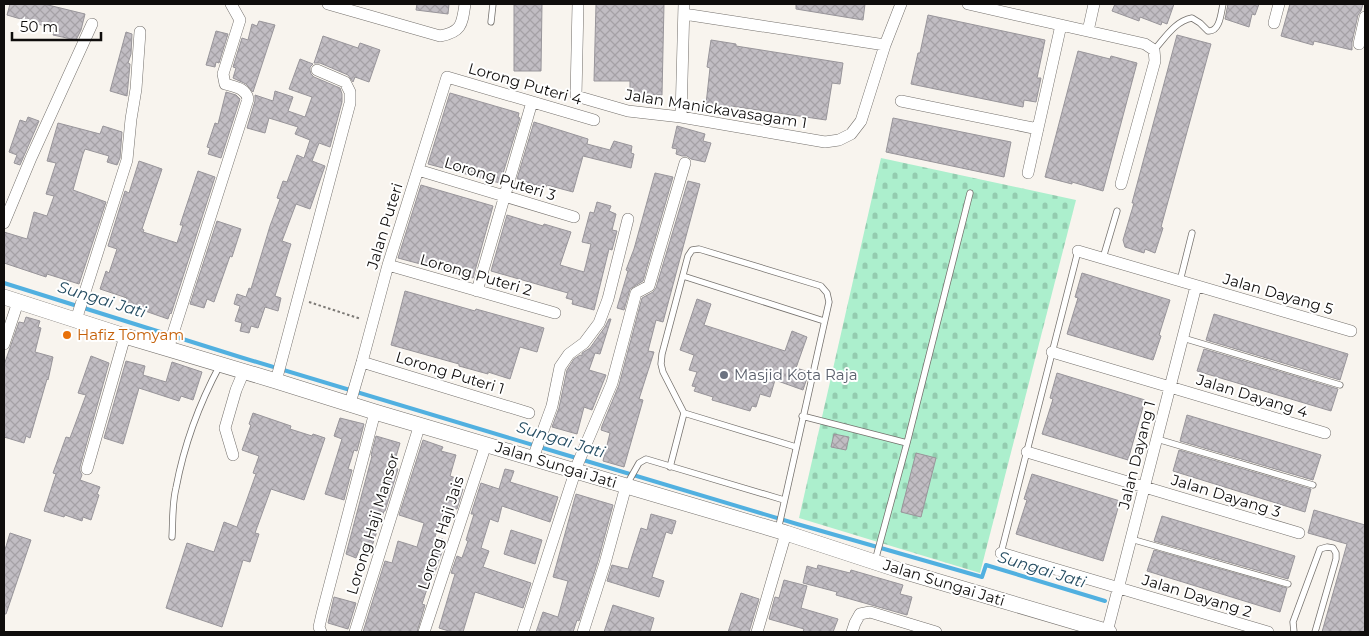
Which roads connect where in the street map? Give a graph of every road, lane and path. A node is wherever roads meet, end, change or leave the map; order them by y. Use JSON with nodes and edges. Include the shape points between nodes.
{"nodes":[{"id":1,"x":231,"y":4,"type":"edge"},
{"id":2,"x":328,"y":4,"type":"edge"},
{"id":3,"x":465,"y":4,"type":"edge"},
{"id":4,"x":493,"y":4,"type":"edge"},
{"id":5,"x":578,"y":4,"type":"edge"},
{"id":6,"x":901,"y":4,"type":"edge"},
{"id":7,"x":968,"y":4,"type":"edge"},
{"id":8,"x":1094,"y":4,"type":"edge"},
{"id":9,"x":1223,"y":4,"type":"edge"},
{"id":10,"x":1279,"y":4,"type":"edge"},
{"id":11,"x":684,"y":9,"type":"edge"},
{"id":12,"x":1365,"y":16,"type":"edge"},
{"id":13,"x":491,"y":22,"type":"dead end"},
{"id":14,"x":1274,"y":23,"type":"dead end"},
{"id":15,"x":92,"y":24,"type":"dead end"},
{"id":16,"x":1061,"y":25,"type":"junction"},
{"id":17,"x":1088,"y":31,"type":"junction"},
{"id":18,"x":140,"y":32,"type":"dead end"},
{"id":19,"x":1359,"y":44,"type":"dead end"},
{"id":20,"x":885,"y":45,"type":"junction"},
{"id":21,"x":1150,"y":47,"type":"junction"},
{"id":22,"x":317,"y":70,"type":"dead end"},
{"id":23,"x":448,"y":77,"type":"joint"},
{"id":24,"x":901,"y":101,"type":"dead end"},
{"id":25,"x":532,"y":102,"type":"junction"},
{"id":26,"x":682,"y":117,"type":"junction"},
{"id":27,"x":594,"y":120,"type":"dead end"},
{"id":28,"x":1038,"y":129,"type":"junction"},
{"id":29,"x":686,"y":163,"type":"dead end"},
{"id":30,"x":418,"y":170,"type":"junction"},
{"id":31,"x":1028,"y":173,"type":"dead end"},
{"id":32,"x":1121,"y":184,"type":"dead end"},
{"id":33,"x":970,"y":193,"type":"dead end"},
{"id":34,"x":505,"y":196,"type":"junction"},
{"id":35,"x":1117,"y":210,"type":"dead end"},
{"id":36,"x":574,"y":217,"type":"dead end"},
{"id":37,"x":628,"y":219,"type":"dead end"},
{"id":38,"x":4,"y":223,"type":"edge"},
{"id":39,"x":1192,"y":233,"type":"dead end"},
{"id":40,"x":1078,"y":251,"type":"joint"},
{"id":41,"x":1103,"y":258,"type":"junction"},
{"id":42,"x":388,"y":265,"type":"junction"},
{"id":43,"x":683,"y":276,"type":"junction"},
{"id":44,"x":1180,"y":281,"type":"junction"},
{"id":45,"x":1196,"y":286,"type":"junction"},
{"id":46,"x":477,"y":291,"type":"junction"},
{"id":47,"x":298,"y":298,"type":"junction"},
{"id":48,"x":11,"y":299,"type":"edge"},
{"id":49,"x":79,"y":312,"type":"junction"},
{"id":50,"x":555,"y":313,"type":"dead end"},
{"id":51,"x":824,"y":321,"type":"junction"},
{"id":52,"x":372,"y":325,"type":"junction"},
{"id":53,"x":1351,"y":331,"type":"dead end"},
{"id":54,"x":125,"y":336,"type":"junction"},
{"id":55,"x":1183,"y":338,"type":"junction"},
{"id":56,"x":171,"y":340,"type":"junction"},
{"id":57,"x":4,"y":344,"type":"edge"},
{"id":58,"x":1052,"y":352,"type":"junction"},
{"id":59,"x":362,"y":362,"type":"junction"},
{"id":60,"x":220,"y":364,"type":"junction"},
{"id":61,"x":244,"y":371,"type":"junction"},
{"id":62,"x":279,"y":372,"type":"junction"},
{"id":63,"x":1340,"y":385,"type":"dead end"},
{"id":64,"x":1170,"y":387,"type":"junction"},
{"id":65,"x":352,"y":395,"type":"junction"},
{"id":66,"x":375,"y":412,"type":"junction"},
{"id":67,"x":529,"y":413,"type":"dead end"},
{"id":68,"x":684,"y":413,"type":"junction"},
{"id":69,"x":802,"y":416,"type":"junction"},
{"id":70,"x":420,"y":424,"type":"junction"},
{"id":71,"x":1325,"y":433,"type":"dead end"},
{"id":72,"x":1157,"y":439,"type":"junction"},
{"id":73,"x":907,"y":443,"type":"junction"},
{"id":74,"x":486,"y":444,"type":"junction"},
{"id":75,"x":796,"y":447,"type":"junction"},
{"id":76,"x":536,"y":450,"type":"junction"},
{"id":77,"x":1027,"y":452,"type":"junction"},
{"id":78,"x":233,"y":455,"type":"dead end"},
{"id":79,"x":579,"y":463,"type":"junction"},
{"id":80,"x":670,"y":467,"type":"junction"},
{"id":81,"x":87,"y":469,"type":"dead end"},
{"id":82,"x":628,"y":481,"type":"junction"},
{"id":83,"x":1313,"y":485,"type":"dead end"},
{"id":84,"x":1144,"y":487,"type":"junction"},
{"id":85,"x":784,"y":500,"type":"junction"},
{"id":86,"x":781,"y":529,"type":"junction"},
{"id":87,"x":1298,"y":533,"type":"dead end"},
{"id":88,"x":172,"y":537,"type":"dead end"},
{"id":89,"x":1131,"y":539,"type":"junction"},
{"id":90,"x":1001,"y":553,"type":"joint"},
{"id":91,"x":876,"y":557,"type":"junction"},
{"id":92,"x":1288,"y":584,"type":"dead end"},
{"id":93,"x":1118,"y":588,"type":"junction"},
{"id":94,"x":853,"y":628,"type":"edge"},
{"id":95,"x":320,"y":632,"type":"edge"},
{"id":96,"x":354,"y":632,"type":"edge"},
{"id":97,"x":424,"y":632,"type":"edge"},
{"id":98,"x":522,"y":632,"type":"edge"},
{"id":99,"x":583,"y":632,"type":"edge"},
{"id":100,"x":757,"y":632,"type":"edge"},
{"id":101,"x":936,"y":632,"type":"edge"},
{"id":102,"x":1108,"y":632,"type":"edge"},
{"id":103,"x":1268,"y":632,"type":"edge"},
{"id":104,"x":1294,"y":632,"type":"edge"},
{"id":105,"x":1315,"y":632,"type":"edge"}],
"edges":[{"from":1,"to":56,"type":"street","via":[[240,20],[223,79],[225,84],[247,93],[248,99]]},
{"from":2,"to":3,"type":"street","via":[[440,36],[459,28]]},
{"from":4,"to":13,"type":"lane"},
{"from":5,"to":26,"type":"street","name":"Jalan Manickavasagam 1","via":[[576,96],[628,111]]},
{"from":6,"to":20,"type":"street"},
{"from":7,"to":16,"type":"street"},
{"from":8,"to":17,"type":"street"},
{"from":9,"to":21,"type":"lane","via":[[1213,31],[1208,31],[1192,18],[1184,20]]},
{"from":10,"to":14,"type":"street"},
{"from":11,"to":20,"type":"street"},
{"from":11,"to":26,"type":"street"},
{"from":12,"to":19,"type":"street"},
{"from":15,"to":38,"type":"street","via":[[30,158]]},
{"from":16,"to":17,"type":"street"},
{"from":16,"to":28,"type":"street"},
{"from":17,"to":21,"type":"street"},
{"from":18,"to":49,"type":"street","via":[[127,160]]},
{"from":20,"to":26,"type":"street","name":"Jalan Manickavasagam 1","via":[[860,121],[851,134],[839,140],[825,142]]},
{"from":21,"to":32,"type":"street","via":[[1155,61]]},
{"from":22,"to":47,"type":"street","via":[[345,82],[350,92],[350,103]]},
{"from":23,"to":25,"type":"street","name":"Lorong Puteri 4"},
{"from":23,"to":30,"type":"street","name":"Jalan Puteri"},
{"from":24,"to":28,"type":"street"},
{"from":25,"to":27,"type":"street","name":"Lorong Puteri 4"},
{"from":25,"to":34,"type":"street"},
{"from":28,"to":31,"type":"street"},
{"from":29,"to":79,"type":"street","via":[[649,286],[636,293],[612,383]]},
{"from":30,"to":34,"type":"street","name":"Lorong Puteri 3"},
{"from":30,"to":42,"type":"street","name":"Jalan Puteri"},
{"from":33,"to":73,"type":"lane"},
{"from":34,"to":36,"type":"street","name":"Lorong Puteri 3"},
{"from":34,"to":46,"type":"street"},
{"from":35,"to":41,"type":"lane"},
{"from":37,"to":76,"type":"street","via":[[605,307],[584,343],[569,354],[560,367],[552,406]]},
{"from":39,"to":44,"type":"lane"},
{"from":40,"to":41,"type":"street","name":"Jalan Dayang 5"},
{"from":40,"to":58,"type":"lane"},
{"from":41,"to":44,"type":"street","name":"Jalan Dayang 5"},
{"from":42,"to":46,"type":"street","name":"Lorong Puteri 2"},
{"from":42,"to":52,"type":"street","name":"Jalan Puteri"},
{"from":43,"to":51,"type":"lane"},
{"from":43,"to":51,"type":"lane","via":[[688,256],[692,250],[699,249],[821,286],[829,302]]},
{"from":43,"to":68,"type":"lane","via":[[661,364]]},
{"from":44,"to":45,"type":"street","name":"Jalan Dayang 5"},
{"from":45,"to":53,"type":"street","name":"Jalan Dayang 5"},
{"from":45,"to":55,"type":"street","name":"Jalan Dayang 1"},
{"from":46,"to":50,"type":"street","name":"Lorong Puteri 2"},
{"from":47,"to":52,"type":"path"},
{"from":47,"to":62,"type":"street"},
{"from":48,"to":49,"type":"main road","name":"Jalan Sungai Jati"},
{"from":48,"to":57,"type":"street"},
{"from":49,"to":54,"type":"main road","name":"Jalan Sungai Jati"},
{"from":51,"to":69,"type":"lane"},
{"from":52,"to":59,"type":"street","name":"Jalan Puteri"},
{"from":54,"to":56,"type":"main road","name":"Jalan Sungai Jati"},
{"from":54,"to":81,"type":"street"},
{"from":55,"to":63,"type":"lane"},
{"from":55,"to":64,"type":"street","name":"Jalan Dayang 1"},
{"from":56,"to":60,"type":"main road","name":"Jalan Sungai Jati"},
{"from":58,"to":64,"type":"street","name":"Jalan Dayang 4"},
{"from":58,"to":77,"type":"lane"},
{"from":59,"to":65,"type":"street","name":"Jalan Puteri"},
{"from":59,"to":67,"type":"street","name":"Lorong Puteri 1"},
{"from":60,"to":61,"type":"main road","name":"Jalan Sungai Jati"},
{"from":60,"to":88,"type":"lane","via":[[190,431],[175,489]]},
{"from":61,"to":62,"type":"main road","name":"Jalan Sungai Jati"},
{"from":61,"to":78,"type":"street","via":[[225,428]]},
{"from":62,"to":65,"type":"main road","name":"Jalan Sungai Jati"},
{"from":64,"to":71,"type":"street","name":"Jalan Dayang 4"},
{"from":64,"to":72,"type":"street","name":"Jalan Dayang 1"},
{"from":65,"to":66,"type":"main road","name":"Jalan Sungai Jati"},
{"from":66,"to":70,"type":"main road","name":"Jalan Sungai Jati"},
{"from":66,"to":95,"type":"street"},
{"from":68,"to":75,"type":"lane"},
{"from":68,"to":80,"type":"lane"},
{"from":69,"to":73,"type":"lane"},
{"from":69,"to":75,"type":"lane"},
{"from":70,"to":74,"type":"main road","name":"Jalan Sungai Jati"},
{"from":70,"to":96,"type":"street","name":"Lorong Haji Mansor"},
{"from":72,"to":83,"type":"lane"},
{"from":72,"to":84,"type":"street","name":"Jalan Dayang 1"},
{"from":73,"to":91,"type":"lane"},
{"from":74,"to":76,"type":"main road","name":"Jalan Sungai Jati"},
{"from":74,"to":97,"type":"street","name":"Lorong Haji Jais"},
{"from":75,"to":85,"type":"lane"},
{"from":76,"to":79,"type":"main road","name":"Jalan Sungai Jati"},
{"from":77,"to":84,"type":"street","name":"Jalan Dayang 3"},
{"from":77,"to":90,"type":"lane"},
{"from":79,"to":82,"type":"main road","name":"Jalan Sungai Jati"},
{"from":79,"to":98,"type":"street"},
{"from":80,"to":82,"type":"lane","via":[[646,459],[639,463]]},
{"from":80,"to":85,"type":"lane"},
{"from":82,"to":86,"type":"main road","name":"Jalan Sungai Jati"},
{"from":82,"to":99,"type":"street"},
{"from":84,"to":87,"type":"street","name":"Jalan Dayang 3"},
{"from":84,"to":89,"type":"street","name":"Jalan Dayang 1"},
{"from":85,"to":86,"type":"lane"},
{"from":86,"to":91,"type":"main road","name":"Jalan Sungai Jati"},
{"from":86,"to":100,"type":"street"},
{"from":89,"to":92,"type":"lane"},
{"from":89,"to":93,"type":"street","name":"Jalan Dayang 1"},
{"from":90,"to":93,"type":"street","name":"Jalan Dayang 2"},
{"from":91,"to":102,"type":"main road","name":"Jalan Sungai Jati"},
{"from":93,"to":102,"type":"street","name":"Jalan Dayang 1"},
{"from":93,"to":103,"type":"street","name":"Jalan Dayang 2"},
{"from":94,"to":101,"type":"street","via":[[860,614],[870,612]]},
{"from":104,"to":105,"type":"lane","via":[[1293,622],[1320,549],[1334,548],[1336,558]]}]}
